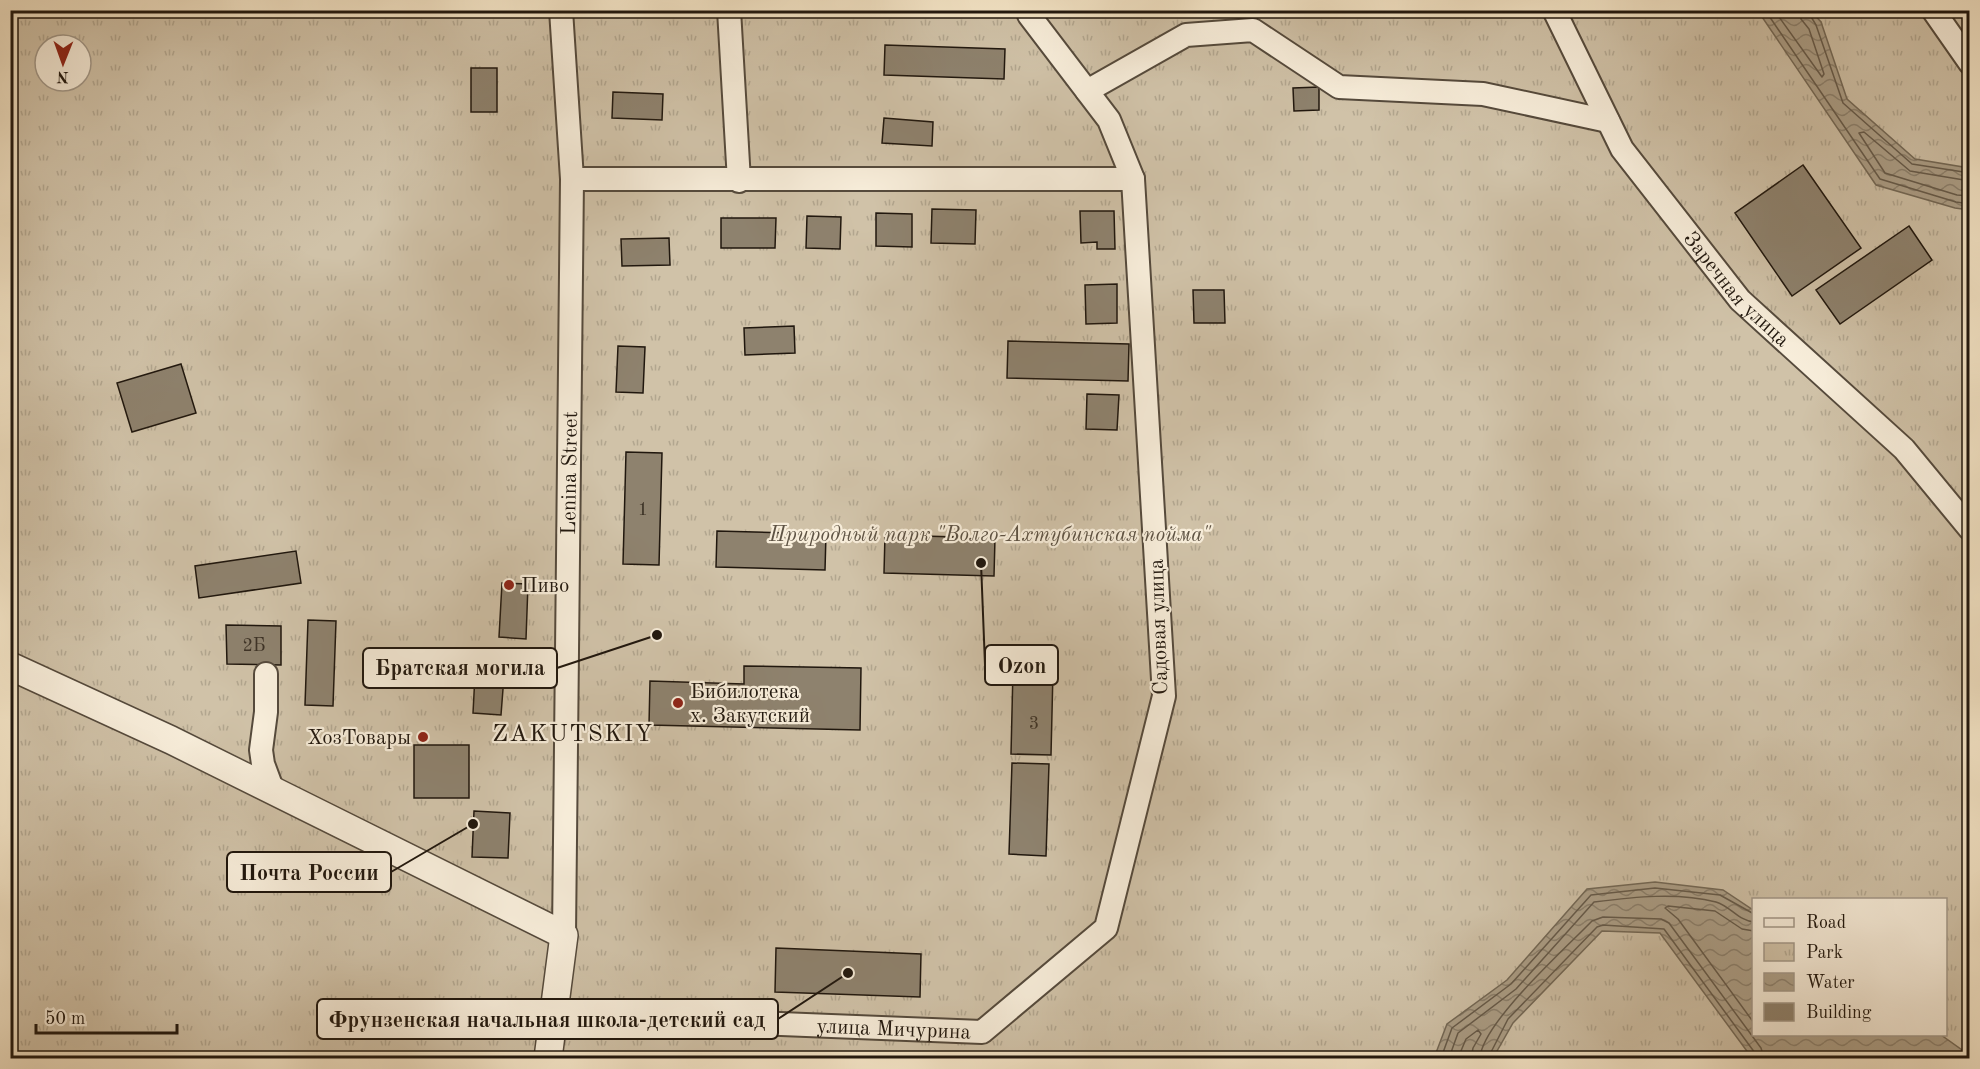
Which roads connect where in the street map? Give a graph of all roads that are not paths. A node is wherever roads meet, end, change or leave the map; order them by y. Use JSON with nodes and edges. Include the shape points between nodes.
{"nodes":[{"id":1,"x":561,"y":10,"type":"edge"},
{"id":2,"x":729,"y":10,"type":"edge"},
{"id":3,"x":1028,"y":10,"type":"edge"},
{"id":4,"x":1554,"y":10,"type":"edge"},
{"id":5,"x":1933,"y":10,"type":"edge"},
{"id":6,"x":1970,"y":63,"type":"edge"},
{"id":7,"x":1087,"y":91,"type":"junction"},
{"id":8,"x":1608,"y":121,"type":"junction"},
{"id":9,"x":572,"y":179,"type":"junction"},
{"id":10,"x":1133,"y":179,"type":"junction"},
{"id":11,"x":739,"y":180,"type":"junction"},
{"id":12,"x":1970,"y":529,"type":"edge"},
{"id":13,"x":10,"y":666,"type":"edge"},
{"id":14,"x":266,"y":674,"type":"dead end"},
{"id":15,"x":273,"y":791,"type":"junction"},
{"id":16,"x":564,"y":935,"type":"junction"},
{"id":17,"x":555,"y":1015,"type":"junction"},
{"id":18,"x":982,"y":1032,"type":"joint"},
{"id":19,"x":548,"y":1059,"type":"edge"}],
"edges":[{"from":1,"to":9,"type":"street","name":"Lenina Street"},
{"from":2,"to":11,"type":"street"},
{"from":3,"to":7,"type":"street","name":"Садовая улица"},
{"from":4,"to":8,"type":"street","name":"Заречная улица"},
{"from":5,"to":6,"type":"street"},
{"from":7,"to":8,"type":"street","via":[[1186,35],[1253,30],[1339,87],[1483,94]]},
{"from":7,"to":10,"type":"street","name":"Садовая улица","via":[[1109,120]]},
{"from":8,"to":12,"type":"street","name":"Заречная улица","via":[[1622,149],[1740,300],[1904,449]]},
{"from":9,"to":11,"type":"street"},
{"from":9,"to":16,"type":"street","name":"Lenina Street"},
{"from":10,"to":11,"type":"street"},
{"from":10,"to":18,"type":"street","name":"Садовая улица","via":[[1164,696],[1106,928]]},
{"from":13,"to":15,"type":"street"},
{"from":14,"to":15,"type":"street","via":[[261,750]]},
{"from":15,"to":16,"type":"street"},
{"from":16,"to":17,"type":"street"},
{"from":17,"to":18,"type":"street","name":"улица Мичурина"},
{"from":17,"to":19,"type":"street"}]}
